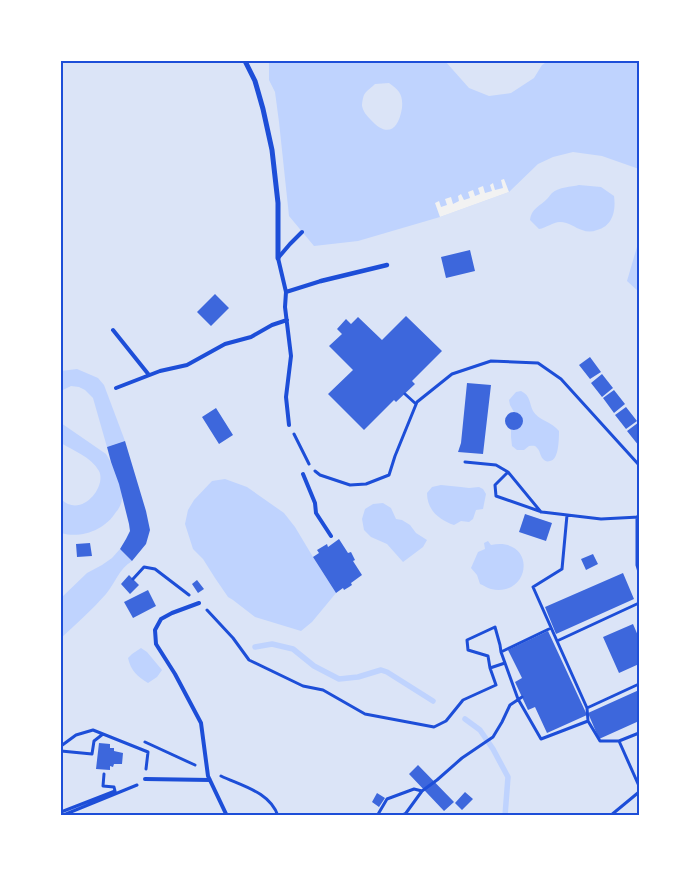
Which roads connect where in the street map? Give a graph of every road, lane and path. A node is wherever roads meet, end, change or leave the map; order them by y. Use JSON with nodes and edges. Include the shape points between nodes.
{"nodes":[{"id":1,"x":245,"y":61,"type":"edge"},
{"id":2,"x":302,"y":232,"type":"dead end"},
{"id":3,"x":278,"y":258,"type":"junction"},
{"id":4,"x":387,"y":265,"type":"dead end"},
{"id":5,"x":321,"y":281,"type":"joint"},
{"id":6,"x":286,"y":292,"type":"junction"},
{"id":7,"x":287,"y":320,"type":"junction"},
{"id":8,"x":113,"y":330,"type":"dead end"},
{"id":9,"x":149,"y":375,"type":"junction"},
{"id":10,"x":116,"y":388,"type":"dead end"},
{"id":11,"x":405,"y":394,"type":"dead end"},
{"id":12,"x":416,"y":404,"type":"junction"},
{"id":13,"x":289,"y":424,"type":"joint"},
{"id":14,"x":465,"y":462,"type":"dead end"},
{"id":15,"x":639,"y":466,"type":"edge"},
{"id":16,"x":508,"y":472,"type":"junction"},
{"id":17,"x":303,"y":474,"type":"dead end"},
{"id":18,"x":542,"y":512,"type":"junction"},
{"id":19,"x":567,"y":515,"type":"junction"},
{"id":20,"x":638,"y":516,"type":"edge"},
{"id":21,"x":331,"y":536,"type":"dead end"},
{"id":22,"x":639,"y":572,"type":"edge"},
{"id":23,"x":199,"y":603,"type":"dead end"},
{"id":24,"x":639,"y":603,"type":"edge"},
{"id":25,"x":551,"y":628,"type":"junction"},
{"id":26,"x":233,"y":638,"type":"dead end"},
{"id":27,"x":557,"y":641,"type":"junction"},
{"id":28,"x":501,"y":652,"type":"junction"},
{"id":29,"x":505,"y":663,"type":"junction"},
{"id":30,"x":490,"y":668,"type":"junction"},
{"id":31,"x":639,"y":684,"type":"edge"},
{"id":32,"x":520,"y":698,"type":"junction"},
{"id":33,"x":587,"y":708,"type":"junction"},
{"id":34,"x":588,"y":721,"type":"junction"},
{"id":35,"x":639,"y":733,"type":"edge"},
{"id":36,"x":104,"y":734,"type":"junction"},
{"id":37,"x":619,"y":741,"type":"junction"},
{"id":38,"x":61,"y":746,"type":"edge"},
{"id":39,"x":61,"y":751,"type":"edge"},
{"id":40,"x":104,"y":774,"type":"dead end"},
{"id":41,"x":145,"y":779,"type":"junction"},
{"id":42,"x":210,"y":780,"type":"junction"},
{"id":43,"x":639,"y":786,"type":"edge"},
{"id":44,"x":422,"y":791,"type":"junction"},
{"id":45,"x":639,"y":792,"type":"edge"},
{"id":46,"x":61,"y":812,"type":"edge"},
{"id":47,"x":62,"y":816,"type":"edge"},
{"id":48,"x":227,"y":816,"type":"edge"},
{"id":49,"x":377,"y":816,"type":"edge"},
{"id":50,"x":401,"y":816,"type":"edge"},
{"id":51,"x":610,"y":816,"type":"edge"}],
"edges":[{"from":1,"to":3,"type":"street","via":[[256,81],[272,150],[278,203]]},
{"from":2,"to":3,"type":"lane"},
{"from":3,"to":6,"type":"lane"},
{"from":4,"to":5,"type":"street"},
{"from":5,"to":6,"type":"lane"},
{"from":6,"to":7,"type":"lane"},
{"from":7,"to":9,"type":"lane","via":[[251,337],[225,344],[187,365]]},
{"from":7,"to":13,"type":"lane","via":[[291,356],[286,398]]},
{"from":8,"to":9,"type":"lane"},
{"from":9,"to":10,"type":"lane"},
{"from":11,"to":12,"type":"path"},
{"from":12,"to":13,"type":"path","via":[[389,475],[366,484],[350,485],[320,475],[311,467]]},
{"from":12,"to":15,"type":"path","via":[[452,374],[491,361],[538,364],[561,379]]},
{"from":14,"to":16,"type":"path","via":[[496,465]]},
{"from":16,"to":18,"type":"path"},
{"from":16,"to":18,"type":"path","via":[[495,485],[496,496]]},
{"from":17,"to":21,"type":"lane","via":[[316,513]]},
{"from":18,"to":19,"type":"path"},
{"from":19,"to":20,"type":"path","via":[[601,519]]},
{"from":19,"to":25,"type":"path","via":[[562,568],[533,587]]},
{"from":20,"to":22,"type":"path"},
{"from":23,"to":42,"type":"lane","via":[[161,619],[155,630],[156,644],[201,724]]},
{"from":24,"to":27,"type":"path"},
{"from":25,"to":27,"type":"path"},
{"from":25,"to":28,"type":"path"},
{"from":26,"to":30,"type":"path","via":[[250,660],[303,686],[323,690],[364,714],[434,727],[446,721],[463,700],[496,685]]},
{"from":27,"to":33,"type":"path"},
{"from":28,"to":29,"type":"path"},
{"from":28,"to":30,"type":"path","via":[[495,627],[467,640],[468,650],[488,656]]},
{"from":29,"to":30,"type":"path"},
{"from":29,"to":32,"type":"path"},
{"from":31,"to":33,"type":"path"},
{"from":32,"to":34,"type":"path","via":[[540,739]]},
{"from":32,"to":44,"type":"path","via":[[510,705],[492,736]]},
{"from":33,"to":34,"type":"path"},
{"from":34,"to":37,"type":"path","via":[[600,741]]},
{"from":35,"to":37,"type":"path"},
{"from":36,"to":38,"type":"path","via":[[93,730],[76,735]]},
{"from":36,"to":39,"type":"path","via":[[94,741],[92,754]]},
{"from":36,"to":41,"type":"path","via":[[148,752]]},
{"from":37,"to":43,"type":"path"},
{"from":40,"to":46,"type":"path","via":[[103,786],[114,787],[115,791]]},
{"from":41,"to":42,"type":"lane"},
{"from":41,"to":47,"type":"path"},
{"from":42,"to":48,"type":"lane"},
{"from":44,"to":49,"type":"path","via":[[414,789],[387,799]]},
{"from":44,"to":50,"type":"path"},
{"from":45,"to":51,"type":"path"}]}
